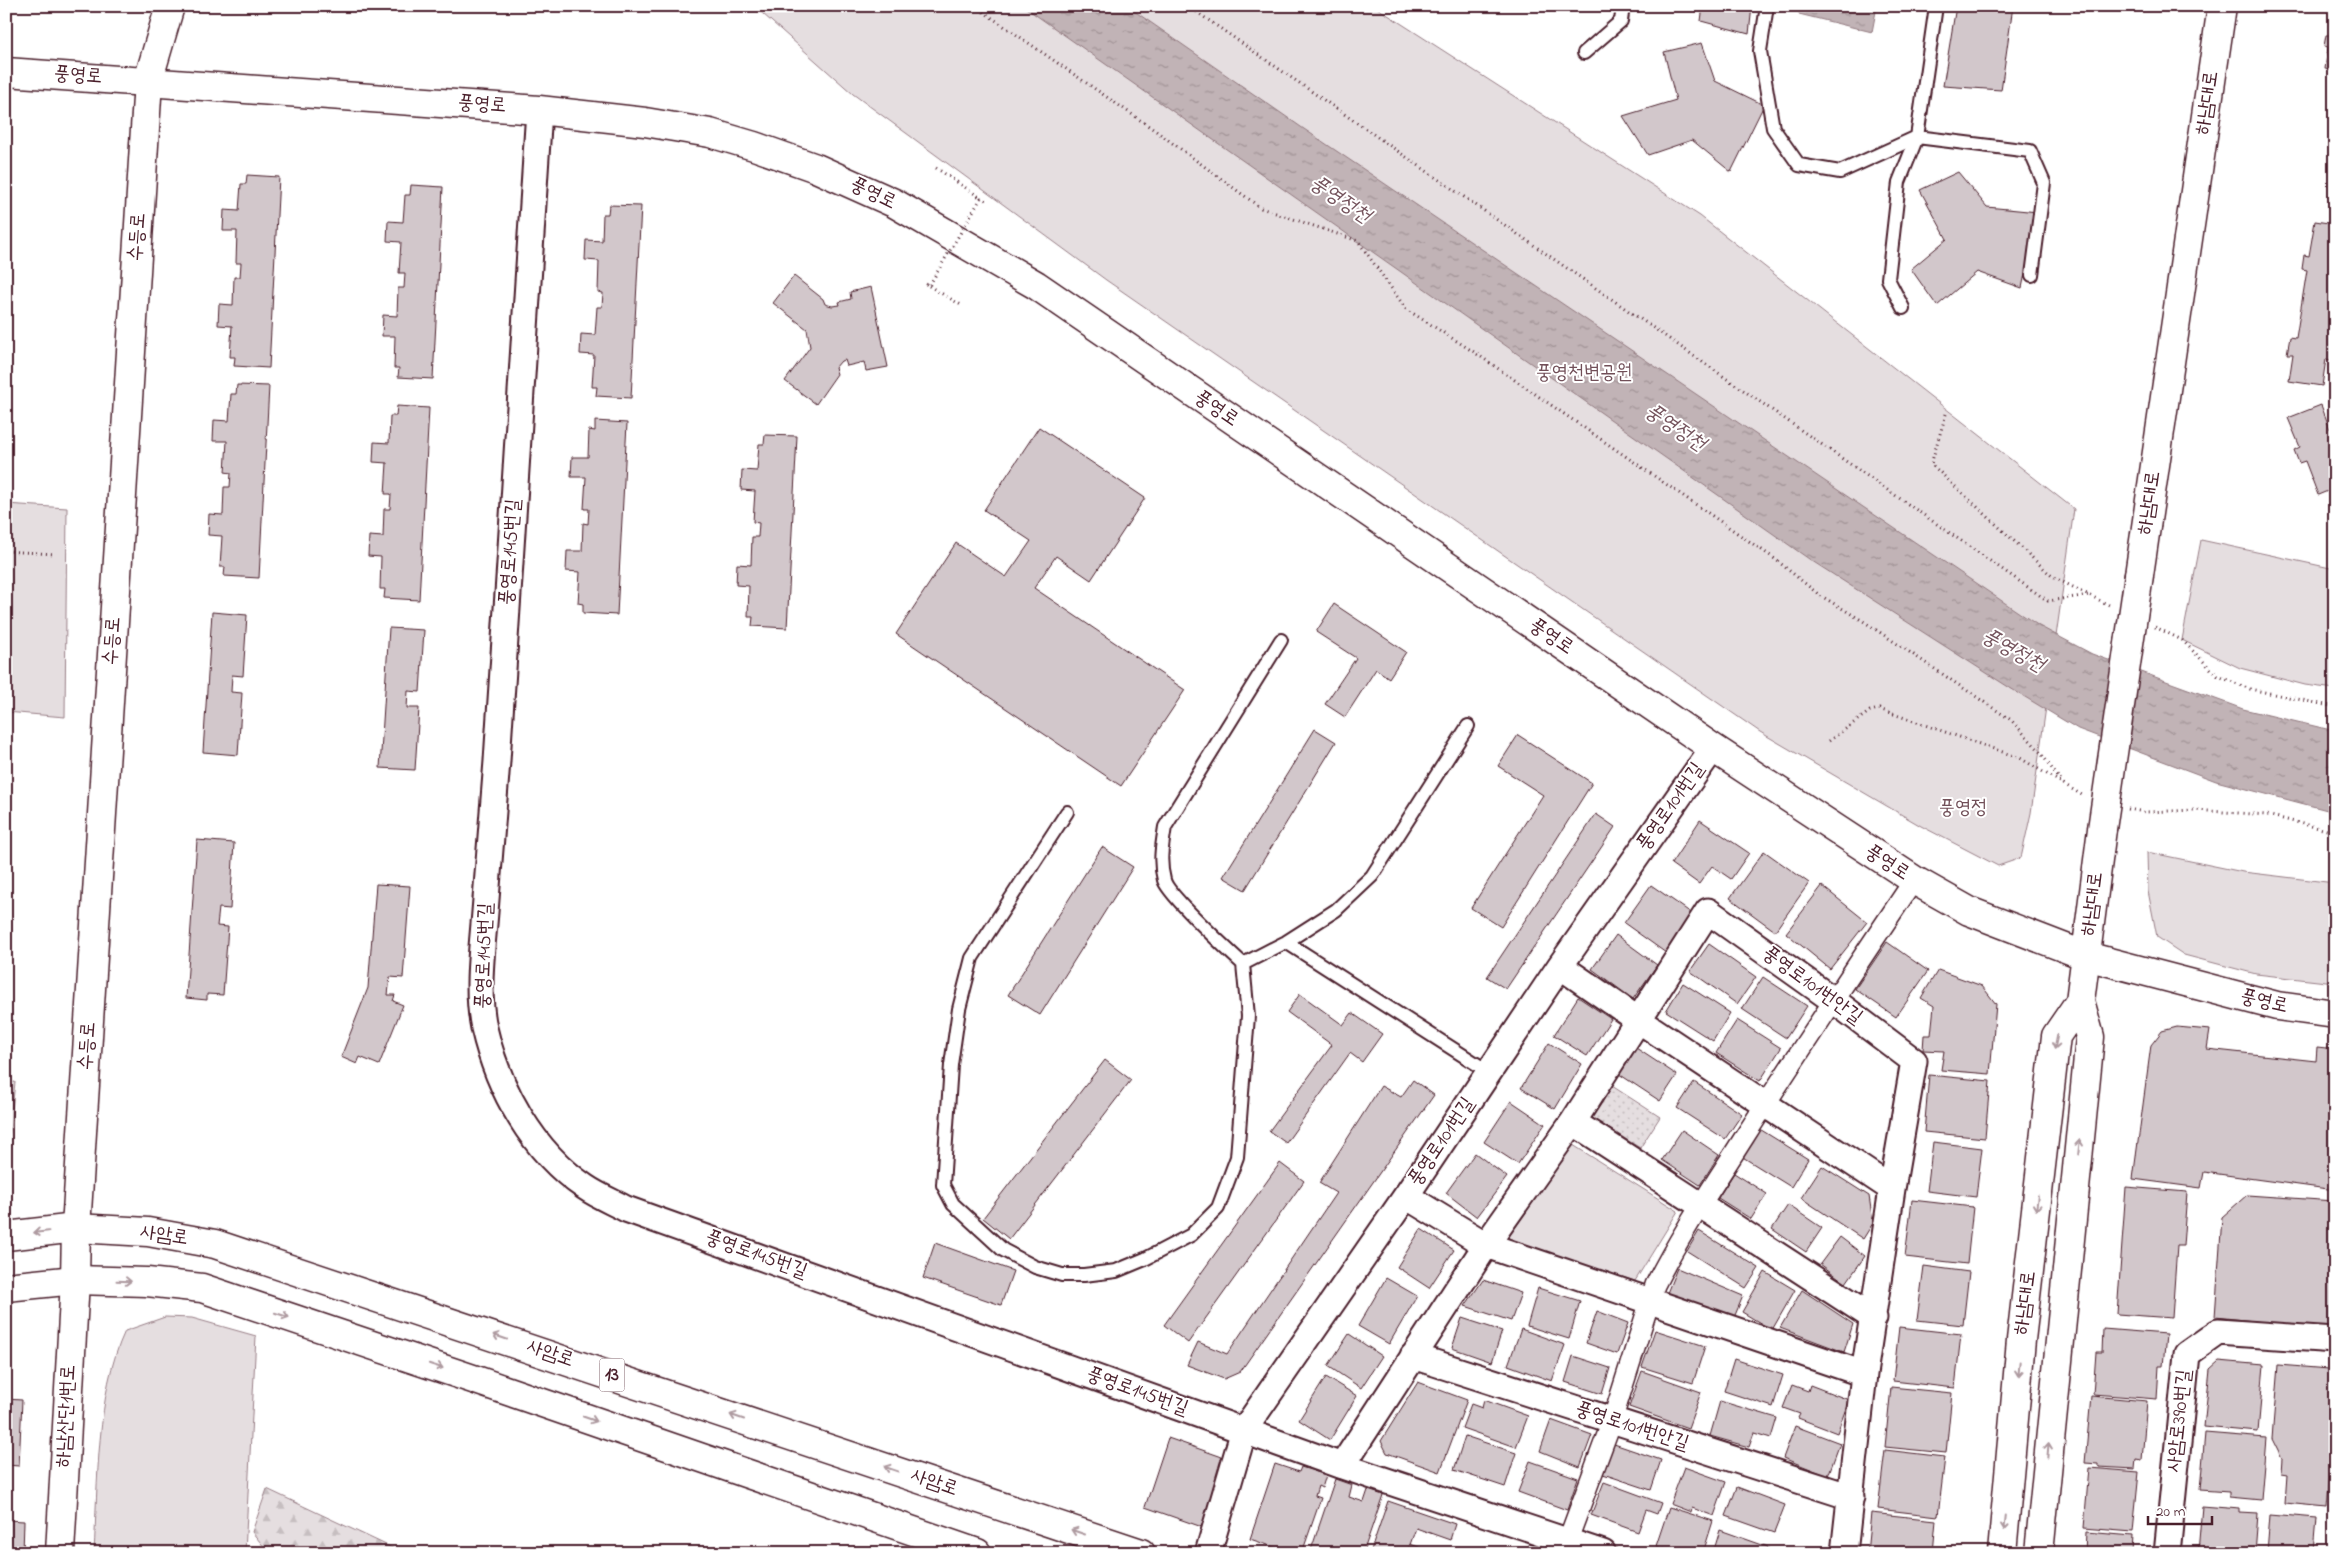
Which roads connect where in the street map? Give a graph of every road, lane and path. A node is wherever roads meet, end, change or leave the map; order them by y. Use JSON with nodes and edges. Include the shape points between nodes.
{"nodes":[{"id":1,"x":170,"y":6,"type":"edge"},
{"id":2,"x":975,"y":6,"type":"edge"},
{"id":3,"x":1188,"y":6,"type":"edge"},
{"id":4,"x":1623,"y":6,"type":"edge"},
{"id":5,"x":1767,"y":6,"type":"edge"},
{"id":6,"x":1936,"y":6,"type":"edge"},
{"id":7,"x":2222,"y":6,"type":"edge"},
{"id":8,"x":1584,"y":53,"type":"dead end"},
{"id":9,"x":6,"y":72,"type":"edge"},
{"id":10,"x":148,"y":80,"type":"junction"},
{"id":11,"x":539,"y":110,"type":"junction"},
{"id":12,"x":1917,"y":137,"type":"junction"},
{"id":13,"x":936,"y":168,"type":"dead end"},
{"id":14,"x":981,"y":198,"type":"junction"},
{"id":15,"x":986,"y":200,"type":"dead end"},
{"id":16,"x":2032,"y":275,"type":"dead end"},
{"id":17,"x":961,"y":305,"type":"dead end"},
{"id":18,"x":1904,"y":308,"type":"dead end"},
{"id":19,"x":1946,"y":414,"type":"dead end"},
{"id":20,"x":6,"y":551,"type":"edge"},
{"id":21,"x":54,"y":554,"type":"dead end"},
{"id":22,"x":2089,"y":595,"type":"junction"},
{"id":23,"x":2114,"y":607,"type":"dead end"},
{"id":24,"x":2148,"y":623,"type":"dead end"},
{"id":25,"x":1281,"y":640,"type":"dead end"},
{"id":26,"x":2335,"y":707,"type":"edge"},
{"id":27,"x":1468,"y":726,"type":"dead end"},
{"id":28,"x":1829,"y":741,"type":"dead end"},
{"id":29,"x":1713,"y":748,"type":"junction"},
{"id":30,"x":2063,"y":784,"type":"junction"},
{"id":31,"x":2089,"y":799,"type":"dead end"},
{"id":32,"x":2126,"y":809,"type":"dead end"},
{"id":33,"x":1067,"y":812,"type":"dead end"},
{"id":34,"x":2335,"y":832,"type":"edge"},
{"id":35,"x":1914,"y":880,"type":"junction"},
{"id":36,"x":1286,"y":942,"type":"junction"},
{"id":37,"x":2086,"y":956,"type":"junction"},
{"id":38,"x":1243,"y":964,"type":"junction"},
{"id":39,"x":1560,"y":966,"type":"junction"},
{"id":40,"x":1833,"y":1000,"type":"junction"},
{"id":41,"x":2080,"y":1001,"type":"junction"},
{"id":42,"x":2335,"y":1014,"type":"edge"},
{"id":43,"x":1637,"y":1020,"type":"junction"},
{"id":44,"x":1489,"y":1072,"type":"junction"},
{"id":45,"x":1766,"y":1104,"type":"junction"},
{"id":46,"x":1573,"y":1122,"type":"junction"},
{"id":47,"x":1892,"y":1189,"type":"junction"},
{"id":48,"x":1406,"y":1196,"type":"junction"},
{"id":49,"x":1701,"y":1206,"type":"junction"},
{"id":50,"x":76,"y":1228,"type":"junction"},
{"id":51,"x":6,"y":1236,"type":"edge"},
{"id":52,"x":1486,"y":1245,"type":"junction"},
{"id":53,"x":75,"y":1280,"type":"junction"},
{"id":54,"x":6,"y":1287,"type":"edge"},
{"id":55,"x":1651,"y":1301,"type":"junction"},
{"id":56,"x":1874,"y":1318,"type":"junction"},
{"id":57,"x":2335,"y":1340,"type":"edge"},
{"id":58,"x":1413,"y":1356,"type":"junction"},
{"id":59,"x":1864,"y":1374,"type":"junction"},
{"id":60,"x":1612,"y":1420,"type":"junction"},
{"id":61,"x":1244,"y":1430,"type":"junction"},
{"id":62,"x":1342,"y":1466,"type":"junction"},
{"id":63,"x":1851,"y":1497,"type":"junction"},
{"id":64,"x":1566,"y":1547,"type":"edge"},
{"id":65,"x":60,"y":1553,"type":"edge"},
{"id":66,"x":977,"y":1553,"type":"edge"},
{"id":67,"x":1141,"y":1553,"type":"edge"},
{"id":68,"x":1208,"y":1553,"type":"edge"},
{"id":69,"x":1603,"y":1553,"type":"edge"},
{"id":70,"x":1844,"y":1553,"type":"edge"},
{"id":71,"x":2002,"y":1553,"type":"edge"},
{"id":72,"x":2039,"y":1553,"type":"edge"},
{"id":73,"x":2166,"y":1553,"type":"edge"}],
"edges":[{"from":1,"to":10,"type":"main road","name":"수등로"},
{"from":2,"to":30,"type":"path","via":[[1261,208],[1358,242],[1406,309],[1474,352],[1775,560],[1824,599],[1863,621],[2011,720],[2038,749]]},
{"from":3,"to":22,"type":"path","via":[[2048,601]]},
{"from":4,"to":8,"type":"lane","via":[[1620,21]]},
{"from":5,"to":12,"type":"lane","via":[[1760,51],[1773,128],[1799,165],[1840,172]]},
{"from":6,"to":12,"type":"lane"},
{"from":7,"to":37,"type":"main road","name":"하남대로","bridge":true},
{"from":9,"to":10,"type":"main road","name":"풍영로"},
{"from":10,"to":11,"type":"main road","name":"풍영로"},
{"from":10,"to":50,"type":"main road","name":"수등로"},
{"from":11,"to":29,"type":"main road","name":"풍영로","via":[[645,122],[710,134],[816,168],[894,203],[1036,285]]},
{"from":11,"to":61,"type":"street","name":"풍영로145번길","via":[[480,985],[484,1026],[491,1054],[518,1113],[566,1172],[585,1188],[626,1208]]},
{"from":12,"to":16,"type":"lane","via":[[2030,151],[2044,183]]},
{"from":12,"to":18,"type":"lane","via":[[1899,182],[1888,279]]},
{"from":13,"to":14,"type":"path"},
{"from":14,"to":15,"type":"path","bridge":true},
{"from":14,"to":17,"type":"path","bridge":true,"via":[[928,285]]},
{"from":19,"to":22,"type":"path","via":[[1930,464],[2053,577]]},
{"from":20,"to":21,"type":"path"},
{"from":22,"to":23,"type":"path"},
{"from":24,"to":26,"type":"path","via":[[2182,640],[2218,676],[2250,689]]},
{"from":25,"to":38,"type":"lane","via":[[1165,827],[1160,857],[1164,883]]},
{"from":27,"to":36,"type":"lane","via":[[1372,876],[1336,910]]},
{"from":28,"to":30,"type":"path","via":[[1879,708],[2020,758]]},
{"from":29,"to":35,"type":"main road","name":"풍영로"},
{"from":29,"to":39,"type":"street","name":"풍영로101번길"},
{"from":30,"to":31,"type":"path"},
{"from":32,"to":34,"type":"path","via":[[2267,815]]},
{"from":33,"to":38,"type":"lane","via":[[972,958],[959,1009],[951,1065],[943,1185],[953,1204],[1003,1250],[1035,1267],[1062,1275],[1116,1271],[1191,1235],[1218,1208],[1237,1158],[1248,1016]]},
{"from":35,"to":37,"type":"main road","name":"풍영로","via":[[1969,911]]},
{"from":35,"to":40,"type":"street"},
{"from":36,"to":38,"type":"lane"},
{"from":36,"to":44,"type":"lane"},
{"from":37,"to":41,"type":"main road","name":"하남대로"},
{"from":37,"to":42,"type":"main road","name":"풍영로","via":[[2277,1006]]},
{"from":39,"to":43,"type":"street"},
{"from":39,"to":44,"type":"street","name":"풍영로101번길"},
{"from":40,"to":43,"type":"street","name":"풍영로101번안길","via":[[1708,911]]},
{"from":40,"to":45,"type":"street"},
{"from":40,"to":47,"type":"street","name":"풍영로101번안길","via":[[1914,1061]]},
{"from":41,"to":71,"type":"main road","name":"하남대로","one_way":true,"via":[[2056,1036],[2021,1340]]},
{"from":72,"to":41,"type":"main road","name":"하남대로","one_way":true,"via":[[2090,1036]]},
{"from":43,"to":45,"type":"street"},
{"from":43,"to":46,"type":"street","name":"풍영로101번안길"},
{"from":44,"to":48,"type":"street","name":"풍영로101번길"},
{"from":45,"to":47,"type":"street"},
{"from":45,"to":49,"type":"street"},
{"from":46,"to":49,"type":"street"},
{"from":46,"to":52,"type":"street","name":"풍영로101번안길"},
{"from":47,"to":56,"type":"street","name":"풍영로101번안길"},
{"from":48,"to":52,"type":"street"},
{"from":48,"to":61,"type":"street","name":"풍영로101번길"},
{"from":49,"to":55,"type":"street","via":[[1664,1266]]},
{"from":49,"to":56,"type":"street"},
{"from":50,"to":51,"type":"main road","name":"사암로","number":"13","one_way":true},
{"from":50,"to":53,"type":"main road","name":"수등로"},
{"from":67,"to":50,"type":"main road","name":"사암로","number":"13","one_way":true,"via":[[215,1244],[148,1232]]},
{"from":52,"to":55,"type":"street"},
{"from":52,"to":58,"type":"street","name":"풍영로101번안길"},
{"from":53,"to":54,"type":"main road","number":"13"},
{"from":53,"to":65,"type":"main road","name":"하남산단1번로"},
{"from":53,"to":66,"type":"main road","number":"13","one_way":true,"via":[[202,1288]]},
{"from":55,"to":59,"type":"street"},
{"from":55,"to":60,"type":"street"},
{"from":56,"to":59,"type":"street","name":"풍영로101번안길"},
{"from":57,"to":73,"type":"street","name":"사암로390번길","via":[[2218,1332],[2187,1354]]},
{"from":58,"to":60,"type":"street","name":"풍영로101번안길"},
{"from":58,"to":62,"type":"street","name":"풍영로101번안길"},
{"from":59,"to":63,"type":"street","name":"풍영로101번안길"},
{"from":60,"to":63,"type":"street","name":"풍영로101번안길"},
{"from":60,"to":64,"type":"street"},
{"from":61,"to":62,"type":"street"},
{"from":61,"to":68,"type":"street","name":"풍영로101번길"},
{"from":62,"to":64,"type":"street"},
{"from":63,"to":70,"type":"street","name":"풍영로101번안길"},
{"from":64,"to":69,"type":"street"}]}
